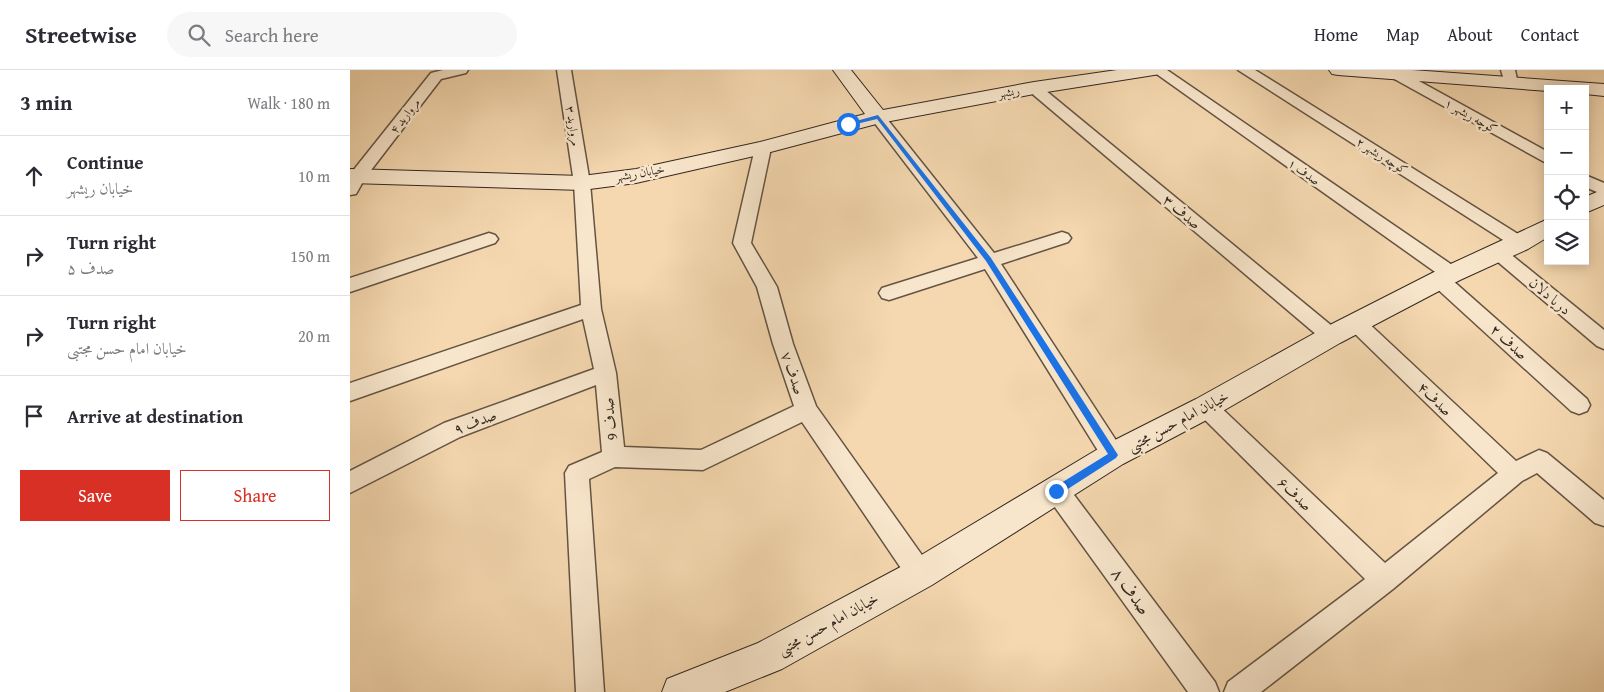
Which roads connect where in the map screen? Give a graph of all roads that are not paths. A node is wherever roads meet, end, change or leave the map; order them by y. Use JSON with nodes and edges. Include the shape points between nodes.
{"nodes":[{"id":1,"x":460,"y":70,"type":"edge"},
{"id":2,"x":564,"y":70,"type":"edge"},
{"id":3,"x":842,"y":70,"type":"edge"},
{"id":4,"x":1156,"y":70,"type":"edge"},
{"id":5,"x":1245,"y":70,"type":"edge"},
{"id":6,"x":1338,"y":70,"type":"edge"},
{"id":7,"x":1394,"y":74,"type":"junction"},
{"id":8,"x":1510,"y":77,"type":"edge"},
{"id":9,"x":1034,"y":88,"type":"junction"},
{"id":10,"x":1604,"y":90,"type":"edge"},
{"id":11,"x":924,"y":108,"type":"joint"},
{"id":12,"x":878,"y":117,"type":"junction"},
{"id":13,"x":763,"y":148,"type":"junction"},
{"id":14,"x":1544,"y":157,"type":"edge"},
{"id":15,"x":353,"y":181,"type":"edge"},
{"id":16,"x":1589,"y":182,"type":"edge"},
{"id":17,"x":582,"y":183,"type":"junction"},
{"id":18,"x":1604,"y":190,"type":"edge"},
{"id":19,"x":1604,"y":196,"type":"edge"},
{"id":20,"x":1589,"y":204,"type":"edge"},
{"id":21,"x":1544,"y":229,"type":"edge"},
{"id":22,"x":1062,"y":238,"type":"dead end"},
{"id":23,"x":489,"y":239,"type":"dead end"},
{"id":24,"x":1508,"y":247,"type":"junction"},
{"id":25,"x":988,"y":260,"type":"junction"},
{"id":26,"x":1446,"y":277,"type":"junction"},
{"id":27,"x":350,"y":285,"type":"edge"},
{"id":28,"x":889,"y":293,"type":"dead end"},
{"id":29,"x":591,"y":309,"type":"junction"},
{"id":30,"x":1344,"y":330,"type":"junction"},
{"id":31,"x":1604,"y":341,"type":"edge"},
{"id":32,"x":605,"y":373,"type":"junction"},
{"id":33,"x":350,"y":392,"type":"edge"},
{"id":34,"x":1578,"y":405,"type":"dead end"},
{"id":35,"x":1206,"y":406,"type":"junction"},
{"id":36,"x":806,"y":410,"type":"junction"},
{"id":37,"x":1113,"y":455,"type":"junction"},
{"id":38,"x":614,"y":457,"type":"junction"},
{"id":39,"x":1514,"y":474,"type":"junction"},
{"id":40,"x":350,"y":483,"type":"edge"},
{"id":41,"x":1056,"y":491,"type":"junction"},
{"id":42,"x":1604,"y":515,"type":"edge"},
{"id":43,"x":920,"y":574,"type":"junction"},
{"id":44,"x":1384,"y":580,"type":"junction"},
{"id":45,"x":590,"y":692,"type":"edge"},
{"id":46,"x":680,"y":692,"type":"edge"},
{"id":47,"x":1205,"y":692,"type":"edge"},
{"id":48,"x":1238,"y":692,"type":"edge"}],
"edges":[{"from":1,"to":15,"type":"street","name":"مروارید ۴","via":[[436,76]]},
{"from":2,"to":17,"type":"street","name":"مروارید ۳"},
{"from":3,"to":12,"type":"street"},
{"from":4,"to":9,"type":"street","name":"ریشهر"},
{"from":4,"to":26,"type":"street","name":"صدف ۱"},
{"from":5,"to":24,"type":"street","name":"کوچه ریشهر ۲"},
{"from":6,"to":7,"type":"street"},
{"from":7,"to":8,"type":"street"},
{"from":7,"to":14,"type":"street","name":"کوچه ریشهر ۱"},
{"from":8,"to":10,"type":"street"},
{"from":9,"to":11,"type":"street","name":"ریشهر"},
{"from":9,"to":30,"type":"street","name":"صدف ۳"},
{"from":11,"to":12,"type":"street","name":"خیابان ریشهر"},
{"from":12,"to":13,"type":"street","name":"خیابان ریشهر"},
{"from":12,"to":25,"type":"street"},
{"from":13,"to":17,"type":"street","name":"خیابان ریشهر","via":[[636,176]]},
{"from":13,"to":36,"type":"street","name":"صدف ۷","via":[[742,243],[767,287]]},
{"from":15,"to":17,"type":"street","name":"خیابان ریشهر"},
{"from":16,"to":18,"type":"street"},
{"from":17,"to":29,"type":"street","name":"صدف 9"},
{"from":19,"to":20,"type":"street"},
{"from":21,"to":24,"type":"street","name":"خیابان امام حسن مجتبی"},
{"from":22,"to":25,"type":"street"},
{"from":23,"to":27,"type":"street"},
{"from":24,"to":26,"type":"street","name":"خیابان امام حسن مجتبی"},
{"from":24,"to":31,"type":"street","name":"دریا دلان"},
{"from":25,"to":28,"type":"street"},
{"from":25,"to":37,"type":"street"},
{"from":26,"to":30,"type":"street","name":"خیابان امام حسن مجتبی"},
{"from":26,"to":34,"type":"street","name":"صدف ۲"},
{"from":29,"to":32,"type":"street","name":"صدف 9"},
{"from":29,"to":33,"type":"street"},
{"from":30,"to":35,"type":"street","name":"خیابان امام حسن مجتبی"},
{"from":30,"to":39,"type":"street","name":"صدف۴"},
{"from":32,"to":38,"type":"street","name":"صدف 9"},
{"from":32,"to":40,"type":"street","name":"صدف ۹","via":[[452,430]]},
{"from":35,"to":37,"type":"street","name":"خیابان امام حسن مجتبی"},
{"from":35,"to":44,"type":"street","name":"صدف۶"},
{"from":36,"to":38,"type":"street","via":[[703,460]]},
{"from":36,"to":43,"type":"street","name":"صدف ۷"},
{"from":37,"to":41,"type":"street","name":"خیابان امام حسن مجتبی"},
{"from":38,"to":45,"type":"street","name":"صدف 9","via":[[576,473]]},
{"from":39,"to":42,"type":"street","via":[[1539,460]]},
{"from":39,"to":44,"type":"street"},
{"from":41,"to":43,"type":"street","name":"خیابان امام حسن مجتبی"},
{"from":41,"to":47,"type":"street","name":"صدف ۸"},
{"from":43,"to":46,"type":"street","name":"خیابان امام حسن مجتبی","via":[[769,656]]},
{"from":44,"to":48,"type":"street"}]}
